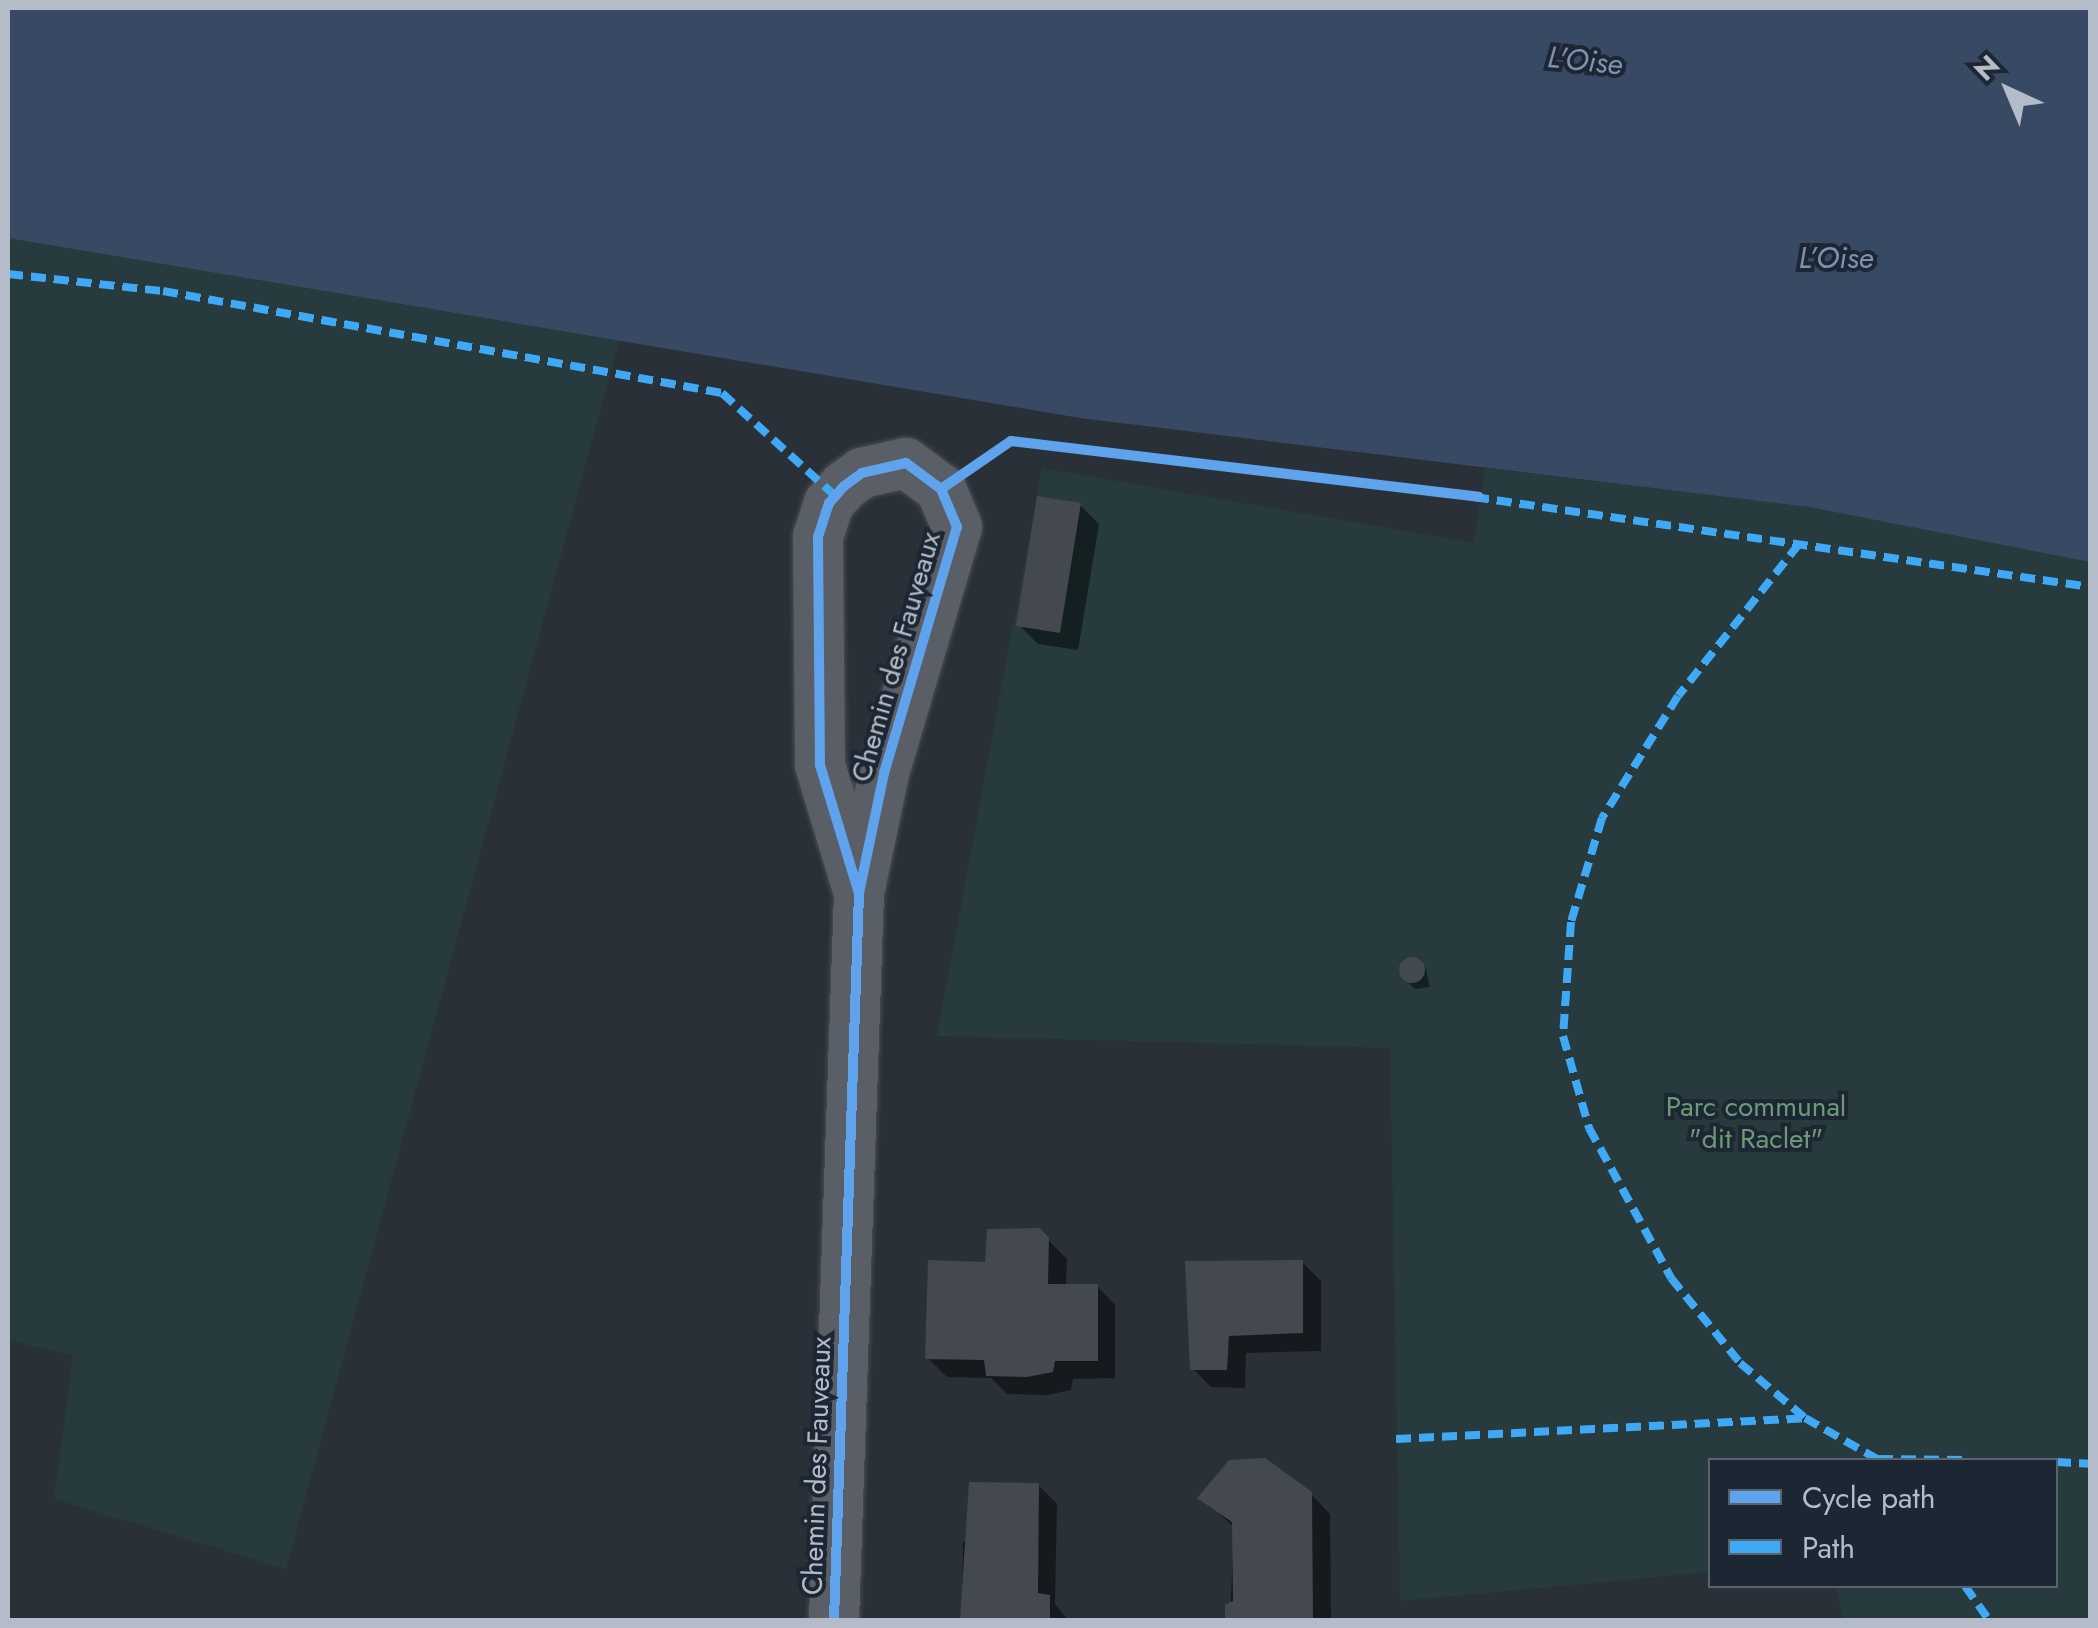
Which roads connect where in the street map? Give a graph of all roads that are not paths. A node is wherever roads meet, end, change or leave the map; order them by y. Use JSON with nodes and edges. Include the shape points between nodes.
{"nodes":[{"id":1,"x":859,"y":893,"type":"junction"},
{"id":2,"x":834,"y":1620,"type":"edge"}],
"edges":[{"from":1,"to":1,"type":"street","name":"Chemin des Fauveaux","via":[[884,773],[958,527],[942,488],[906,463],[862,473],[844,486],[829,503],[818,536],[820,765]]},
{"from":1,"to":2,"type":"street","name":"Chemin des Fauveaux"}]}
